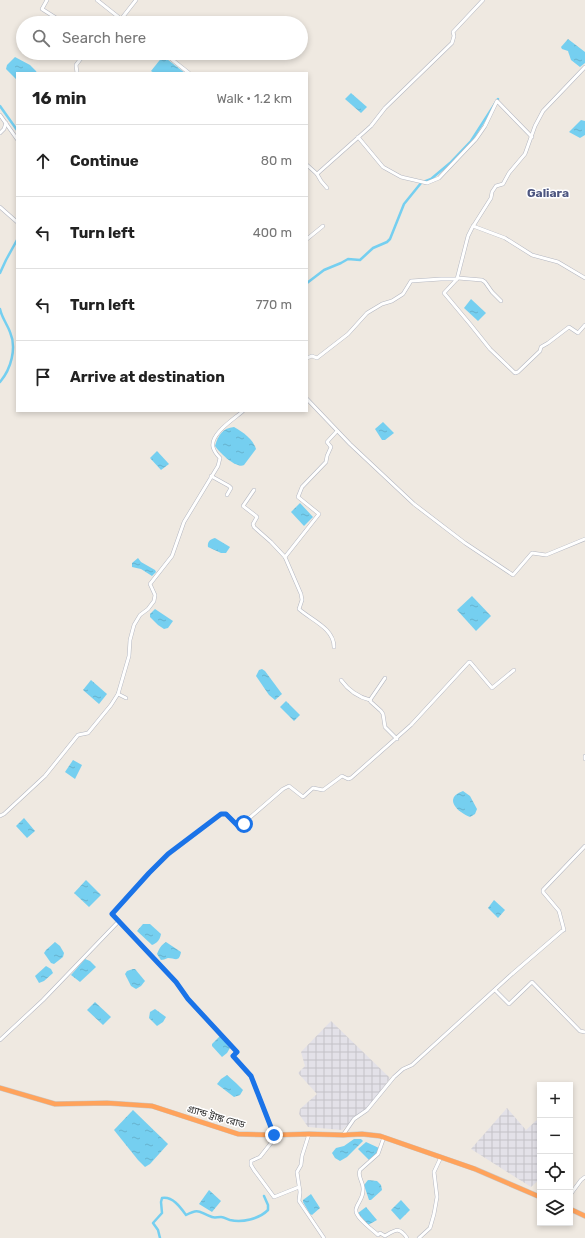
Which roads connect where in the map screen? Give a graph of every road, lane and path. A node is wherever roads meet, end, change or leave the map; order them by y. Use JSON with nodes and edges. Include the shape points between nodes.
{"nodes":[{"id":1,"x":47,"y":0,"type":"edge"},
{"id":2,"x":97,"y":0,"type":"edge"},
{"id":3,"x":136,"y":0,"type":"edge"},
{"id":4,"x":482,"y":0,"type":"edge"},
{"id":5,"x":54,"y":16,"type":"edge"},
{"id":6,"x":117,"y":16,"type":"edge"},
{"id":7,"x":124,"y":16,"type":"edge"},
{"id":8,"x":79,"y":60,"type":"edge"},
{"id":9,"x":173,"y":60,"type":"edge"},
{"id":10,"x":585,"y":67,"type":"edge"},
{"id":11,"x":77,"y":72,"type":"edge"},
{"id":12,"x":188,"y":72,"type":"edge"},
{"id":13,"x":0,"y":115,"type":"edge"},
{"id":14,"x":6,"y":123,"type":"junction"},
{"id":15,"x":0,"y":133,"type":"edge"},
{"id":16,"x":358,"y":137,"type":"junction"},
{"id":17,"x":532,"y":137,"type":"junction"},
{"id":18,"x":16,"y":138,"type":"edge"},
{"id":19,"x":308,"y":166,"type":"edge"},
{"id":20,"x":317,"y":174,"type":"junction"},
{"id":21,"x":327,"y":188,"type":"dead end"},
{"id":22,"x":0,"y":207,"type":"edge"},
{"id":23,"x":16,"y":221,"type":"edge"},
{"id":24,"x":323,"y":226,"type":"dead end"},
{"id":25,"x":473,"y":226,"type":"junction"},
{"id":26,"x":308,"y":238,"type":"edge"},
{"id":27,"x":458,"y":278,"type":"junction"},
{"id":28,"x":585,"y":278,"type":"edge"},
{"id":29,"x":501,"y":301,"type":"dead end"},
{"id":30,"x":585,"y":325,"type":"edge"},
{"id":31,"x":308,"y":358,"type":"edge"},
{"id":32,"x":308,"y":400,"type":"edge"},
{"id":33,"x":242,"y":412,"type":"edge"},
{"id":34,"x":337,"y":431,"type":"junction"},
{"id":35,"x":212,"y":476,"type":"junction"},
{"id":36,"x":254,"y":490,"type":"dead end"},
{"id":37,"x":227,"y":494,"type":"dead end"},
{"id":38,"x":585,"y":539,"type":"edge"},
{"id":39,"x":285,"y":557,"type":"junction"},
{"id":40,"x":334,"y":647,"type":"dead end"},
{"id":41,"x":514,"y":670,"type":"dead end"},
{"id":42,"x":385,"y":678,"type":"dead end"},
{"id":43,"x":341,"y":680,"type":"dead end"},
{"id":44,"x":118,"y":694,"type":"junction"},
{"id":45,"x":126,"y":698,"type":"dead end"},
{"id":46,"x":370,"y":700,"type":"junction"},
{"id":47,"x":398,"y":739,"type":"junction"},
{"id":48,"x":0,"y":816,"type":"edge"},
{"id":49,"x":585,"y":846,"type":"edge"},
{"id":50,"x":119,"y":921,"type":"junction"},
{"id":51,"x":495,"y":990,"type":"junction"},
{"id":52,"x":585,"y":1032,"type":"edge"},
{"id":53,"x":0,"y":1040,"type":"edge"},
{"id":54,"x":0,"y":1088,"type":"edge"},
{"id":55,"x":309,"y":1134,"type":"junction"},
{"id":56,"x":274,"y":1135,"type":"junction"},
{"id":57,"x":343,"y":1135,"type":"junction"},
{"id":58,"x":384,"y":1137,"type":"junction"},
{"id":59,"x":441,"y":1157,"type":"junction"},
{"id":60,"x":585,"y":1177,"type":"edge"},
{"id":61,"x":299,"y":1187,"type":"junction"},
{"id":62,"x":573,"y":1191,"type":"edge"},
{"id":63,"x":537,"y":1196,"type":"edge"},
{"id":64,"x":573,"y":1210,"type":"edge"},
{"id":65,"x":585,"y":1216,"type":"edge"},
{"id":66,"x":421,"y":1237,"type":"edge"},
{"id":67,"x":324,"y":1238,"type":"edge"},
{"id":68,"x":407,"y":1238,"type":"edge"}],
"edges":[{"from":1,"to":5,"type":"street","via":[[42,8]]},
{"from":2,"to":6,"type":"street"},
{"from":3,"to":7,"type":"street"},
{"from":4,"to":16,"type":"street","via":[[453,32],[452,43]]},
{"from":8,"to":11,"type":"street","via":[[76,65]]},
{"from":9,"to":12,"type":"street"},
{"from":10,"to":17,"type":"street","via":[[543,111]]},
{"from":13,"to":14,"type":"street"},
{"from":14,"to":15,"type":"street"},
{"from":14,"to":18,"type":"street"},
{"from":16,"to":17,"type":"street","via":[[383,166],[401,177],[426,183],[439,178],[476,139],[497,101]]},
{"from":16,"to":20,"type":"street"},
{"from":17,"to":25,"type":"street","via":[[525,154],[503,184],[496,186]]},
{"from":19,"to":20,"type":"street"},
{"from":20,"to":21,"type":"street"},
{"from":22,"to":23,"type":"street"},
{"from":24,"to":26,"type":"street"},
{"from":25,"to":27,"type":"street","via":[[468,236]]},
{"from":25,"to":28,"type":"street","via":[[505,238],[532,255],[558,262]]},
{"from":27,"to":29,"type":"street","via":[[482,280]]},
{"from":27,"to":30,"type":"street","via":[[444,293],[484,342],[515,373],[540,351],[541,347],[569,328],[578,333]]},
{"from":27,"to":31,"type":"street","via":[[411,281],[403,294],[367,313],[348,334],[317,358]]},
{"from":32,"to":34,"type":"street"},
{"from":33,"to":35,"type":"street","via":[[216,435],[213,449],[220,458]]},
{"from":34,"to":38,"type":"street","via":[[414,504],[465,543],[514,575],[532,553],[546,555]]},
{"from":34,"to":39,"type":"street","via":[[327,442],[331,447],[326,462],[302,487],[298,497],[319,514]]},
{"from":35,"to":37,"type":"street","via":[[231,488]]},
{"from":35,"to":44,"type":"street","via":[[184,522],[172,556],[150,584],[155,595],[154,601],[134,625],[129,656]]},
{"from":36,"to":39,"type":"street","via":[[243,506],[257,517],[254,527]]},
{"from":39,"to":40,"type":"street","via":[[301,594],[299,609],[320,624],[333,640]]},
{"from":41,"to":47,"type":"street","via":[[492,688],[469,662]]},
{"from":42,"to":46,"type":"street"},
{"from":43,"to":46,"type":"street","via":[[350,691]]},
{"from":44,"to":45,"type":"street"},
{"from":44,"to":48,"type":"street","via":[[88,733],[78,735],[45,776]]},
{"from":46,"to":47,"type":"street","via":[[383,714],[385,727]]},
{"from":47,"to":50,"type":"street","via":[[351,778],[342,776],[323,790],[314,788],[303,797],[289,786],[283,789],[239,827],[226,814],[221,814],[168,854],[149,873],[112,914]]},
{"from":49,"to":51,"type":"street","via":[[543,890],[559,912],[564,930]]},
{"from":50,"to":53,"type":"street","via":[[43,1000]]},
{"from":50,"to":56,"type":"street","via":[[237,1052],[233,1056],[251,1076]]},
{"from":51,"to":52,"type":"street","via":[[509,1004],[532,982],[580,1031]]},
{"from":51,"to":57,"type":"street","via":[[412,1065],[394,1076],[367,1110],[354,1119]]},
{"from":54,"to":56,"type":"highway","name":"গ্র্যান্ড ট্রাঙ্ক রোড","via":[[55,1104],[107,1103],[152,1106],[238,1134]]},
{"from":55,"to":56,"type":"highway","name":"গ্র্যান্ড ট্রাঙ্ক রোড"},
{"from":55,"to":57,"type":"highway","name":"গ্র্যান্ড ট্রাঙ্ক রোড"},
{"from":55,"to":61,"type":"street","via":[[297,1172]]},
{"from":56,"to":61,"type":"street","via":[[260,1157],[252,1161],[251,1165],[274,1197]]},
{"from":57,"to":58,"type":"highway","name":"গ্র্যান্ড ট্রাঙ্ক রোড"},
{"from":58,"to":59,"type":"highway","name":"গ্র্যান্ড ট্রাঙ্ক রোড"},
{"from":58,"to":68,"type":"street","via":[[378,1154],[359,1173],[364,1189],[356,1212],[378,1235],[380,1233],[385,1236],[397,1230]]},
{"from":59,"to":63,"type":"highway","name":"গ্র্যান্ড ট্রাঙ্ক রোড"},
{"from":59,"to":66,"type":"street","via":[[434,1172],[437,1197],[434,1214],[430,1228]]},
{"from":60,"to":62,"type":"street"},
{"from":61,"to":67,"type":"street","via":[[299,1201]]},
{"from":64,"to":65,"type":"highway"}]}
